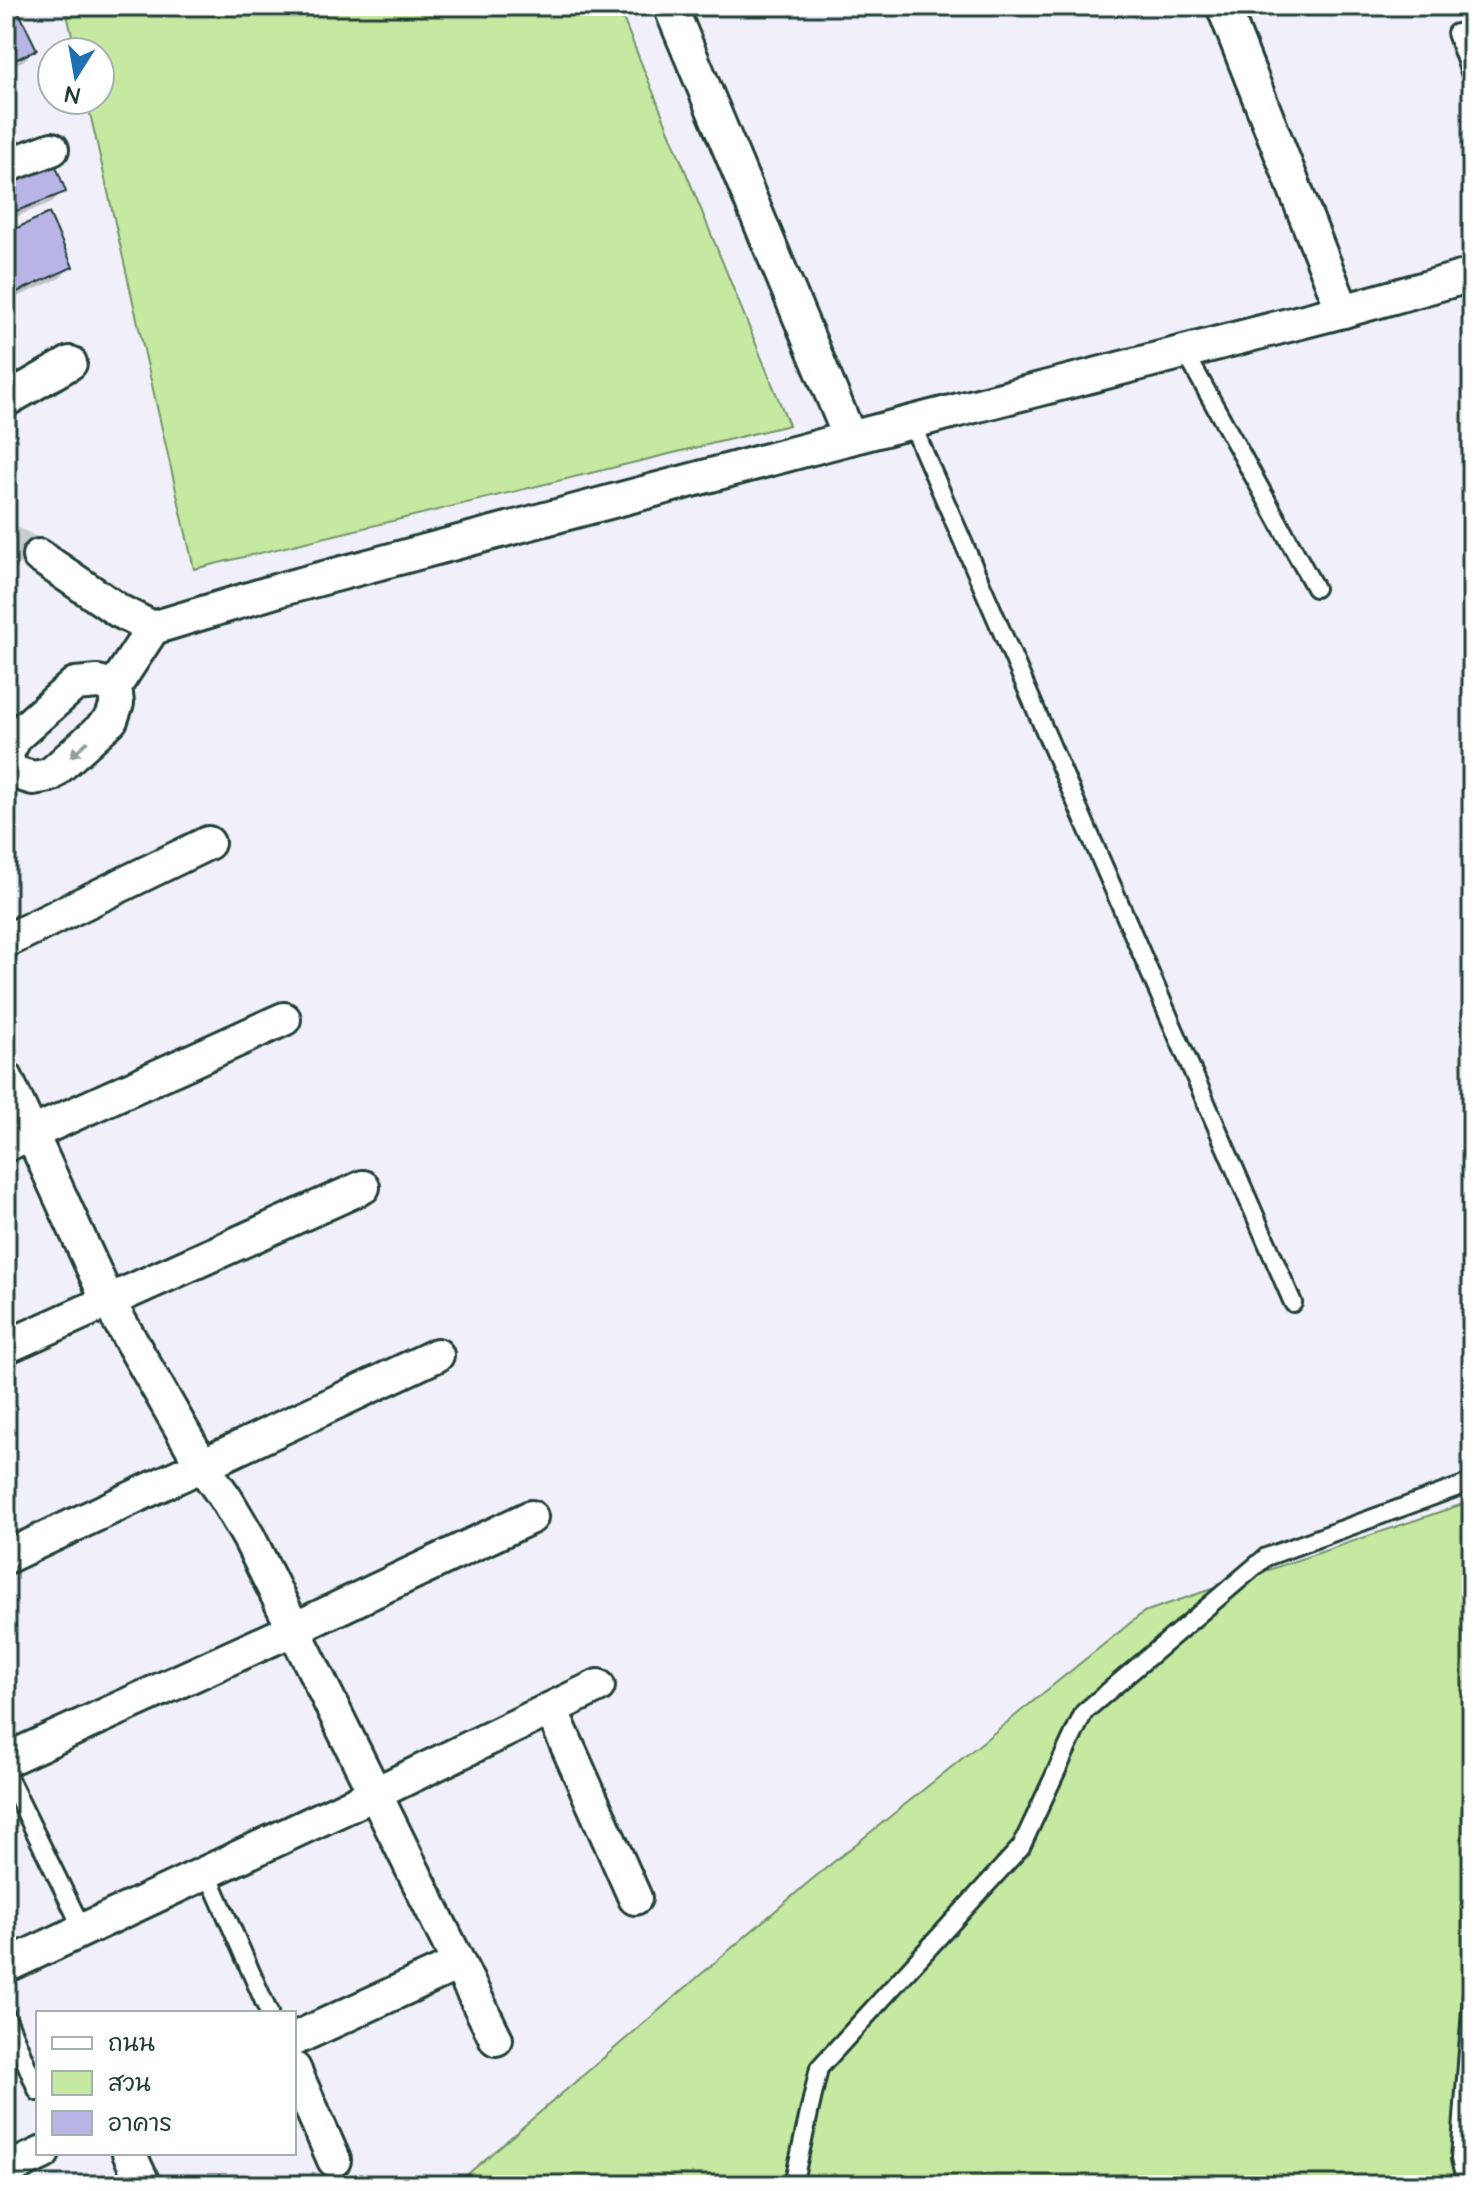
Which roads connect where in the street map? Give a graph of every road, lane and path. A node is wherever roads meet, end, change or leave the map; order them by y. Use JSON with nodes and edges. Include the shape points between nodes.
{"nodes":[{"id":1,"x":670,"y":6,"type":"edge"},
{"id":2,"x":1223,"y":6,"type":"edge"},
{"id":3,"x":1456,"y":33,"type":"dead end"},
{"id":4,"x":1472,"y":78,"type":"edge"},
{"id":5,"x":52,"y":149,"type":"dead end"},
{"id":6,"x":6,"y":166,"type":"edge"},
{"id":7,"x":1472,"y":275,"type":"edge"},
{"id":8,"x":1343,"y":311,"type":"junction"},
{"id":9,"x":1184,"y":350,"type":"junction"},
{"id":10,"x":70,"y":363,"type":"dead end"},
{"id":11,"x":6,"y":400,"type":"edge"},
{"id":12,"x":911,"y":422,"type":"junction"},
{"id":13,"x":850,"y":438,"type":"junction"},
{"id":14,"x":39,"y":556,"type":"tunnel mouth"},
{"id":15,"x":1315,"y":588,"type":"dead end"},
{"id":16,"x":153,"y":628,"type":"junction"},
{"id":17,"x":115,"y":686,"type":"junction"},
{"id":18,"x":7,"y":769,"type":"edge"},
{"id":19,"x":208,"y":843,"type":"dead end"},
{"id":20,"x":6,"y":941,"type":"edge"},
{"id":21,"x":284,"y":1019,"type":"dead end"},
{"id":22,"x":6,"y":1078,"type":"edge"},
{"id":23,"x":18,"y":1139,"type":"edge"},
{"id":24,"x":363,"y":1187,"type":"dead end"},
{"id":25,"x":108,"y":1301,"type":"junction"},
{"id":26,"x":1293,"y":1303,"type":"dead end"},
{"id":27,"x":6,"y":1347,"type":"edge"},
{"id":28,"x":437,"y":1355,"type":"dead end"},
{"id":29,"x":202,"y":1465,"type":"junction"},
{"id":30,"x":1472,"y":1482,"type":"edge"},
{"id":31,"x":531,"y":1517,"type":"dead end"},
{"id":32,"x":6,"y":1557,"type":"edge"},
{"id":33,"x":294,"y":1629,"type":"junction"},
{"id":34,"x":598,"y":1686,"type":"dead end"},
{"id":35,"x":551,"y":1709,"type":"junction"},
{"id":36,"x":6,"y":1760,"type":"edge"},
{"id":37,"x":6,"y":1773,"type":"edge"},
{"id":38,"x":374,"y":1794,"type":"junction"},
{"id":39,"x":207,"y":1872,"type":"junction"},
{"id":40,"x":635,"y":1898,"type":"dead end"},
{"id":41,"x":83,"y":1930,"type":"junction"},
{"id":42,"x":458,"y":1964,"type":"junction"},
{"id":43,"x":6,"y":1966,"type":"edge"},
{"id":44,"x":1472,"y":1996,"type":"edge"},
{"id":45,"x":268,"y":2011,"type":"edge"},
{"id":46,"x":6,"y":2016,"type":"edge"},
{"id":47,"x":296,"y":2038,"type":"edge"},
{"id":48,"x":496,"y":2039,"type":"dead end"},
{"id":49,"x":296,"y":2074,"type":"edge"},
{"id":50,"x":36,"y":2087,"type":"edge"},
{"id":51,"x":39,"y":2155,"type":"edge"},
{"id":52,"x":130,"y":2155,"type":"edge"},
{"id":53,"x":334,"y":2160,"type":"dead end"},
{"id":54,"x":6,"y":2170,"type":"edge"},
{"id":55,"x":144,"y":2185,"type":"edge"},
{"id":56,"x":793,"y":2185,"type":"edge"},
{"id":57,"x":1466,"y":2185,"type":"edge"}],
"edges":[{"from":1,"to":13,"type":"street"},
{"from":2,"to":8,"type":"street"},
{"from":3,"to":4,"type":"lane"},
{"from":5,"to":6,"type":"street"},
{"from":7,"to":8,"type":"street"},
{"from":8,"to":9,"type":"street"},
{"from":9,"to":12,"type":"street"},
{"from":9,"to":15,"type":"lane"},
{"from":10,"to":11,"type":"street"},
{"from":12,"to":13,"type":"street"},
{"from":12,"to":26,"type":"lane"},
{"from":13,"to":16,"type":"street"},
{"from":14,"to":16,"type":"street"},
{"from":16,"to":17,"type":"street"},
{"from":17,"to":18,"type":"street","via":[[75,684],[16,736],[7,753]]},
{"from":17,"to":18,"type":"street","one_way":true,"via":[[111,720],[50,775],[33,778]]},
{"from":19,"to":20,"type":"street"},
{"from":21,"to":23,"type":"street"},
{"from":22,"to":23,"type":"street"},
{"from":23,"to":25,"type":"street"},
{"from":24,"to":25,"type":"street"},
{"from":25,"to":27,"type":"street"},
{"from":25,"to":29,"type":"street"},
{"from":28,"to":29,"type":"street"},
{"from":29,"to":32,"type":"street"},
{"from":29,"to":33,"type":"street","via":[[249,1538]]},
{"from":30,"to":56,"type":"lane","via":[[1266,1557],[1084,1712],[1021,1847],[819,2068]]},
{"from":31,"to":33,"type":"street"},
{"from":33,"to":36,"type":"street"},
{"from":33,"to":38,"type":"street"},
{"from":34,"to":35,"type":"street"},
{"from":35,"to":38,"type":"street"},
{"from":35,"to":40,"type":"street"},
{"from":37,"to":41,"type":"lane"},
{"from":38,"to":39,"type":"street"},
{"from":38,"to":42,"type":"street"},
{"from":39,"to":41,"type":"street"},
{"from":39,"to":45,"type":"lane"},
{"from":41,"to":43,"type":"street"},
{"from":42,"to":47,"type":"street"},
{"from":42,"to":48,"type":"street"},
{"from":44,"to":57,"type":"lane","via":[[1460,2159]]},
{"from":46,"to":50,"type":"lane"},
{"from":49,"to":53,"type":"street"},
{"from":51,"to":54,"type":"street"},
{"from":52,"to":55,"type":"street"}]}
